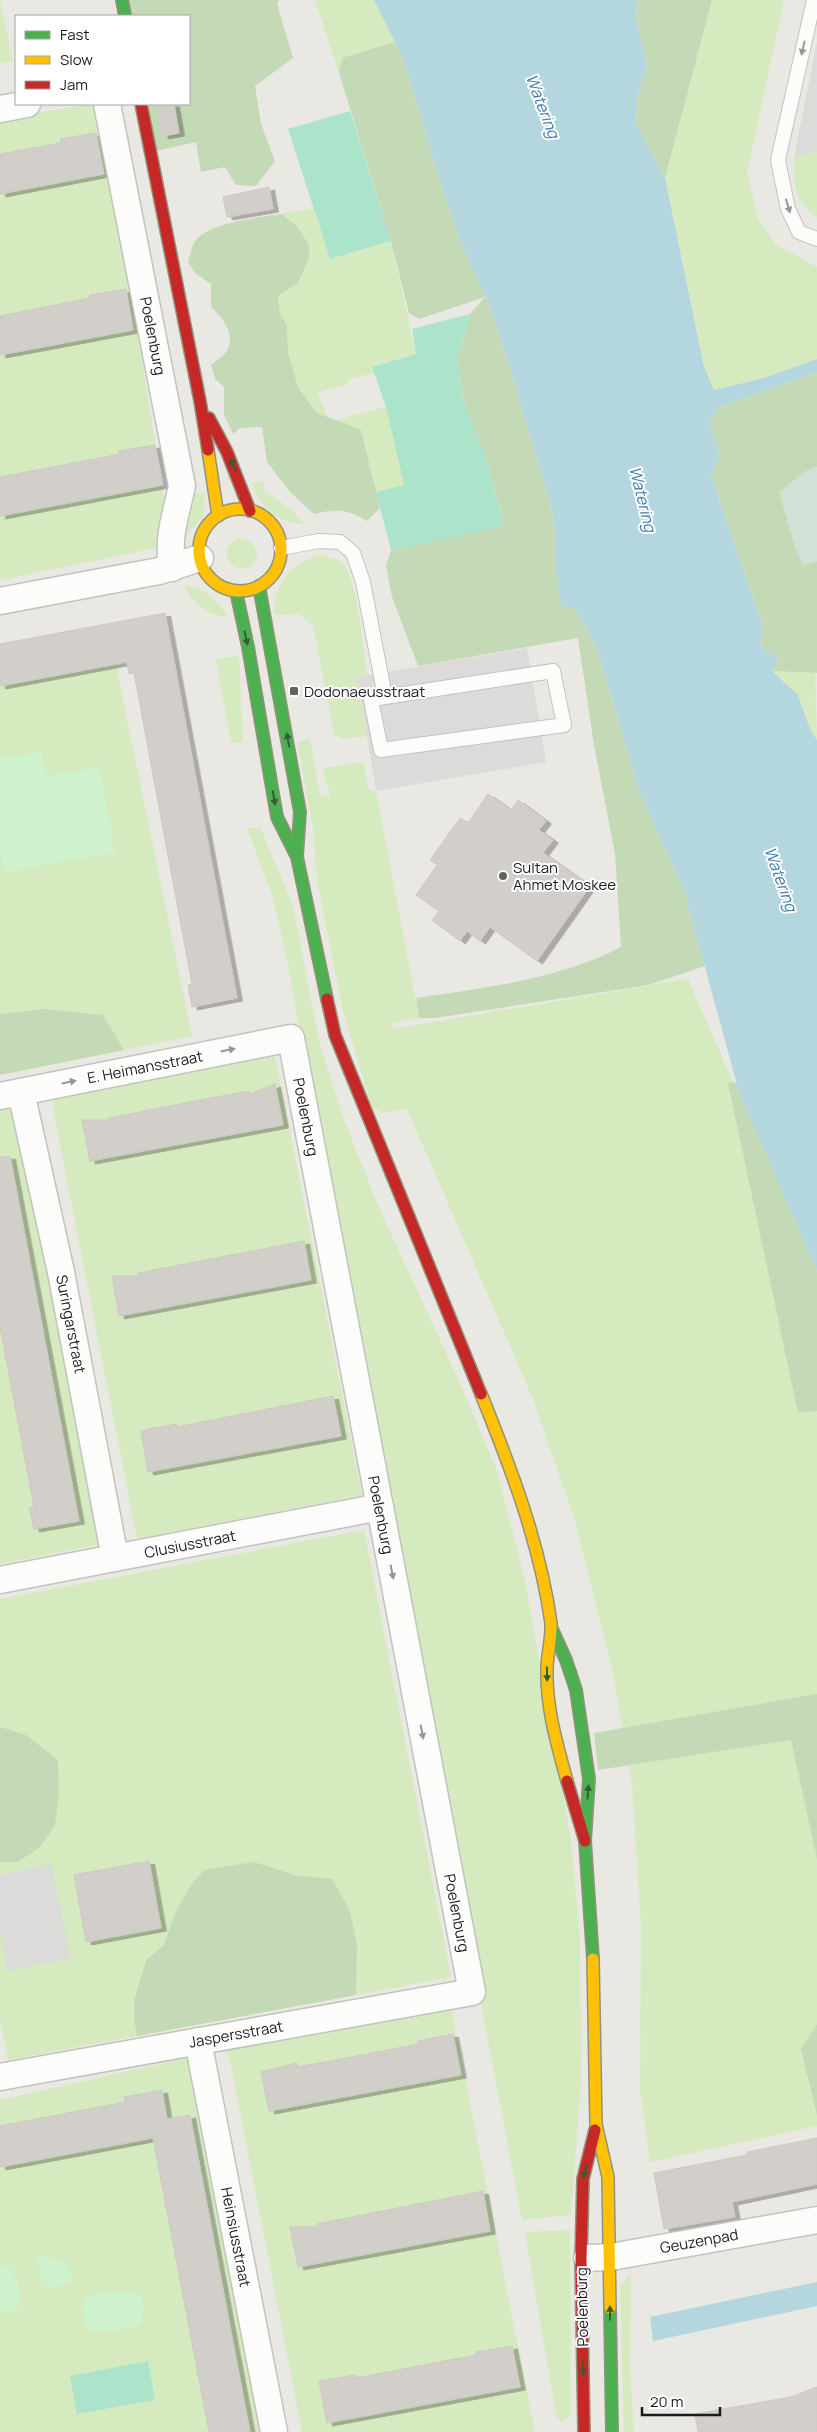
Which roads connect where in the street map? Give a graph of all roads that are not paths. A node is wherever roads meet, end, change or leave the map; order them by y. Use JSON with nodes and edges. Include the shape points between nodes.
{"nodes":[{"id":1,"x":122,"y":0,"type":"edge"},
{"id":2,"x":814,"y":0,"type":"edge"},
{"id":3,"x":125,"y":15,"type":"edge"},
{"id":4,"x":22,"y":105,"type":"edge"},
{"id":5,"x":107,"y":105,"type":"edge"},
{"id":6,"x":141,"y":105,"type":"edge"},
{"id":7,"x":0,"y":109,"type":"edge"},
{"id":8,"x":817,"y":238,"type":"edge"},
{"id":9,"x":200,"y":401,"type":"junction"},
{"id":10,"x":250,"y":510,"type":"junction"},
{"id":11,"x":218,"y":516,"type":"junction"},
{"id":12,"x":281,"y":548,"type":"junction"},
{"id":13,"x":200,"y":558,"type":"junction"},
{"id":14,"x":172,"y":568,"type":"junction"},
{"id":15,"x":259,"y":586,"type":"junction"},
{"id":16,"x":236,"y":590,"type":"junction"},
{"id":17,"x":0,"y":601,"type":"edge"},
{"id":18,"x":385,"y":697,"type":"junction"},
{"id":19,"x":297,"y":857,"type":"junction"},
{"id":20,"x":291,"y":1038,"type":"joint"},
{"id":21,"x":10,"y":1094,"type":"edge"},
{"id":22,"x":380,"y":1507,"type":"junction"},
{"id":23,"x":115,"y":1558,"type":"junction"},
{"id":24,"x":0,"y":1580,"type":"edge"},
{"id":25,"x":551,"y":1626,"type":"junction"},
{"id":26,"x":585,"y":1841,"type":"junction"},
{"id":27,"x":472,"y":1992,"type":"joint"},
{"id":28,"x":198,"y":2041,"type":"junction"},
{"id":29,"x":0,"y":2078,"type":"edge"},
{"id":30,"x":596,"y":2124,"type":"junction"},
{"id":31,"x":817,"y":2220,"type":"edge"},
{"id":32,"x":611,"y":2257,"type":"junction"},
{"id":33,"x":581,"y":2259,"type":"junction"},
{"id":34,"x":274,"y":2432,"type":"edge"},
{"id":35,"x":584,"y":2432,"type":"edge"},
{"id":36,"x":612,"y":2432,"type":"edge"}],
"edges":[{"from":1,"to":3,"type":"street"},
{"from":2,"to":8,"type":"lane","one_way":true,"via":[[778,160],[788,208],[799,232]]},
{"from":4,"to":7,"type":"street"},
{"from":5,"to":14,"type":"street","name":"Poelenburg","via":[[182,486],[171,531],[169,552]]},
{"from":6,"to":9,"type":"street"},
{"from":10,"to":9,"type":"street","one_way":true,"via":[[227,452]]},
{"from":9,"to":11,"type":"street"},
{"from":10,"to":11,"type":"street"},
{"from":10,"to":12,"type":"street","via":[[272,524]]},
{"from":11,"to":13,"type":"street","via":[[202,536]]},
{"from":12,"to":15,"type":"street","via":[[276,570]]},
{"from":12,"to":18,"type":"lane","via":[[340,542],[353,553],[363,582]]},
{"from":13,"to":14,"type":"street"},
{"from":13,"to":16,"type":"street","via":[[216,583]]},
{"from":14,"to":17,"type":"street"},
{"from":15,"to":16,"type":"street"},
{"from":19,"to":15,"type":"street","name":"Poelenburg","one_way":true,"via":[[300,812]]},
{"from":16,"to":19,"type":"street","name":"Poelenburg","one_way":true,"via":[[277,817]]},
{"from":18,"to":18,"type":"lane","via":[[371,700],[381,750],[564,725],[552,670]]},
{"from":19,"to":25,"type":"street","name":"Poelenburg","via":[[335,1035],[516,1481],[544,1584]]},
{"from":21,"to":20,"type":"street","name":"E. Heimansstraat","one_way":true},
{"from":20,"to":22,"type":"street","name":"Poelenburg"},
{"from":21,"to":23,"type":"street","name":"Suringarstraat","via":[[61,1272]]},
{"from":22,"to":23,"type":"street","name":"Clusiusstraat"},
{"from":22,"to":27,"type":"street","name":"Poelenburg","one_way":true},
{"from":23,"to":24,"type":"street","name":"Clusiusstraat"},
{"from":25,"to":26,"type":"street","name":"Poelenburg","one_way":true,"via":[[547,1668],[553,1731]]},
{"from":26,"to":25,"type":"street","name":"Poelenburg","one_way":true,"via":[[589,1779],[583,1727],[573,1683]]},
{"from":26,"to":30,"type":"street","name":"Poelenburg","via":[[593,1968]]},
{"from":27,"to":28,"type":"street","name":"Jaspersstraat"},
{"from":28,"to":29,"type":"street","name":"Jaspersstraat"},
{"from":28,"to":34,"type":"street","name":"Heinsiusstraat"},
{"from":30,"to":32,"type":"street","name":"Poelenburg","via":[[608,2177]]},
{"from":30,"to":33,"type":"street","name":"Poelenburg","one_way":true,"via":[[583,2179]]},
{"from":31,"to":32,"type":"street","name":"Geuzenpad"},
{"from":32,"to":33,"type":"street","name":"Geuzenpad"},
{"from":36,"to":32,"type":"street","name":"Poelenburg","one_way":true},
{"from":33,"to":35,"type":"street","name":"Poelenburg","one_way":true}]}
